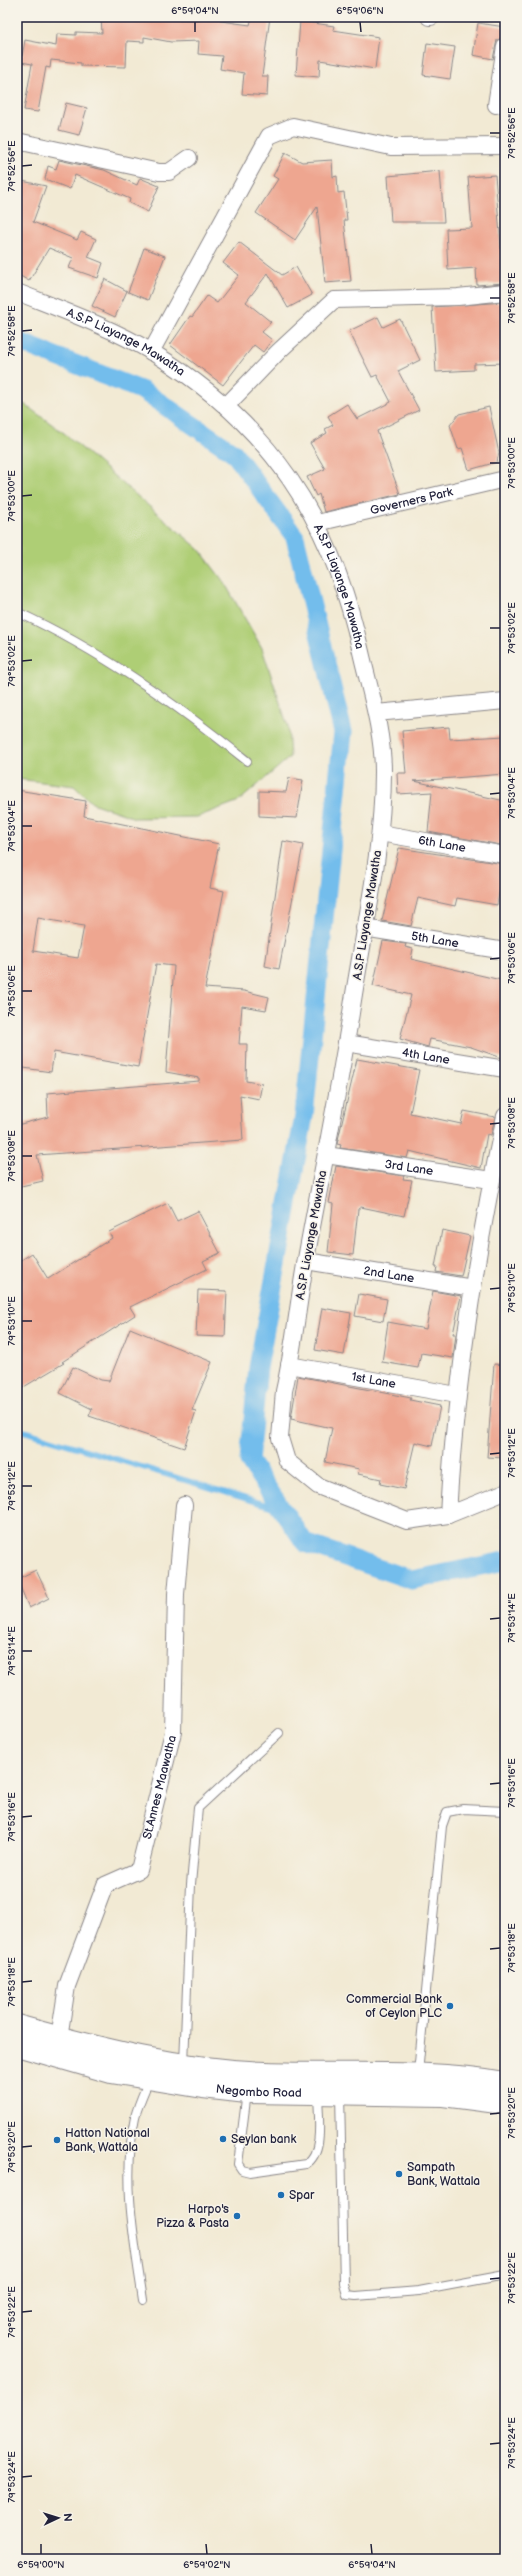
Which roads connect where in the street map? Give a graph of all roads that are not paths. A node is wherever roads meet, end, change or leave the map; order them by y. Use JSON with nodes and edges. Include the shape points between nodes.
{"nodes":[{"id":1,"x":505,"y":46,"type":"edge"},
{"id":2,"x":496,"y":105,"type":"dead end"},
{"id":3,"x":17,"y":142,"type":"edge"},
{"id":4,"x":505,"y":146,"type":"edge"},
{"id":5,"x":189,"y":158,"type":"dead end"},
{"id":6,"x":17,"y":292,"type":"edge"},
{"id":7,"x":505,"y":292,"type":"edge"},
{"id":8,"x":151,"y":352,"type":"junction"},
{"id":9,"x":227,"y":405,"type":"junction"},
{"id":10,"x":505,"y":479,"type":"edge"},
{"id":11,"x":317,"y":523,"type":"junction"},
{"id":12,"x":17,"y":612,"type":"edge"},
{"id":13,"x":505,"y":701,"type":"edge"},
{"id":14,"x":376,"y":713,"type":"junction"},
{"id":15,"x":247,"y":761,"type":"dead end"},
{"id":16,"x":380,"y":833,"type":"junction"},
{"id":17,"x":505,"y":855,"type":"edge"},
{"id":18,"x":364,"y":928,"type":"junction"},
{"id":19,"x":505,"y":951,"type":"edge"},
{"id":20,"x":346,"y":1044,"type":"junction"},
{"id":21,"x":505,"y":1069,"type":"edge"},
{"id":22,"x":505,"y":1116,"type":"edge"},
{"id":23,"x":326,"y":1155,"type":"junction"},
{"id":24,"x":491,"y":1180,"type":"junction"},
{"id":25,"x":306,"y":1261,"type":"junction"},
{"id":26,"x":473,"y":1288,"type":"junction"},
{"id":27,"x":290,"y":1365,"type":"junction"},
{"id":28,"x":458,"y":1395,"type":"junction"},
{"id":29,"x":505,"y":1492,"type":"edge"},
{"id":30,"x":184,"y":1506,"type":"dead end"},
{"id":31,"x":448,"y":1515,"type":"junction"},
{"id":32,"x":279,"y":1733,"type":"dead end"},
{"id":33,"x":505,"y":1811,"type":"edge"},
{"id":34,"x":17,"y":2026,"type":"edge"},
{"id":35,"x":59,"y":2038,"type":"junction"},
{"id":36,"x":17,"y":2045,"type":"edge"},
{"id":37,"x":184,"y":2065,"type":"junction"},
{"id":38,"x":418,"y":2073,"type":"junction"},
{"id":39,"x":148,"y":2080,"type":"junction"},
{"id":40,"x":505,"y":2083,"type":"edge"},
{"id":41,"x":247,"y":2092,"type":"junction"},
{"id":42,"x":318,"y":2093,"type":"junction"},
{"id":43,"x":340,"y":2093,"type":"junction"},
{"id":44,"x":505,"y":2103,"type":"edge"},
{"id":45,"x":505,"y":2275,"type":"edge"},
{"id":46,"x":143,"y":2300,"type":"dead end"}],
"edges":[{"from":1,"to":2,"type":"street"},
{"from":3,"to":5,"type":"street","via":[[158,172],[169,172]]},
{"from":4,"to":8,"type":"street","via":[[391,147],[293,126],[269,136]]},
{"from":6,"to":8,"type":"street","name":"A.S.P Liayange Mawatha","via":[[96,324]]},
{"from":7,"to":9,"type":"street","via":[[458,297],[334,300],[279,351]]},
{"from":8,"to":9,"type":"street","name":"A.S.P Liayange Mawatha"},
{"from":9,"to":11,"type":"street","name":"A.S.P Liayange Mawatha","via":[[268,448]]},
{"from":10,"to":11,"type":"street","name":"Governers Park"},
{"from":11,"to":14,"type":"street","name":"A.S.P Liayange Mawatha","via":[[333,558],[353,615]]},
{"from":12,"to":15,"type":"lane","via":[[105,661],[182,709]]},
{"from":13,"to":14,"type":"street"},
{"from":14,"to":16,"type":"street","name":"A.S.P Liayange Mawatha","via":[[383,770]]},
{"from":16,"to":17,"type":"street","name":"6th Lane"},
{"from":16,"to":18,"type":"street","name":"A.S.P Liayange Mawatha"},
{"from":18,"to":19,"type":"street","name":"5th Lane"},
{"from":18,"to":20,"type":"street","name":"A.S.P Liayange Mawatha"},
{"from":20,"to":21,"type":"street","name":"4th Lane"},
{"from":20,"to":23,"type":"street","name":"A.S.P Liayange Mawatha"},
{"from":22,"to":24,"type":"street"},
{"from":23,"to":24,"type":"street","name":"3rd Lane"},
{"from":23,"to":25,"type":"street","name":"A.S.P Liayange Mawatha"},
{"from":24,"to":26,"type":"street"},
{"from":25,"to":26,"type":"street","name":"2nd Lane"},
{"from":25,"to":27,"type":"street","name":"A.S.P Liayange Mawatha"},
{"from":26,"to":28,"type":"street"},
{"from":27,"to":28,"type":"street","name":"1st Lane"},
{"from":27,"to":31,"type":"street","name":"A.S.P Liayange Mawatha","via":[[284,1391],[280,1438],[287,1461],[318,1486],[406,1521]]},
{"from":28,"to":31,"type":"street","via":[[452,1442]]},
{"from":29,"to":31,"type":"street","name":"A.S.P Liayange Mawatha"},
{"from":30,"to":35,"type":"street","name":"St.Annes Maawatha","via":[[176,1594],[173,1732],[139,1870],[105,1885],[67,1986]]},
{"from":32,"to":37,"type":"lane","via":[[198,1808],[191,1884]]},
{"from":33,"to":38,"type":"lane","via":[[463,1809],[447,1812],[442,1826]]},
{"from":34,"to":35,"type":"highway","name":"Negombo Road"},
{"from":35,"to":37,"type":"highway","name":"Negombo Road"},
{"from":36,"to":39,"type":"highway","name":"Negombo Road"},
{"from":37,"to":38,"type":"highway","name":"Negombo Road","via":[[266,2073]]},
{"from":38,"to":40,"type":"highway","name":"Negombo Road"},
{"from":39,"to":41,"type":"highway","name":"Negombo Road"},
{"from":39,"to":46,"type":"lane","via":[[135,2116],[129,2158],[132,2223]]},
{"from":41,"to":42,"type":"highway","name":"Negombo Road"},
{"from":41,"to":42,"type":"lane","via":[[238,2164],[242,2170],[250,2172],[306,2164],[314,2160],[318,2147]]},
{"from":42,"to":43,"type":"highway","name":"Negombo Road"},
{"from":43,"to":44,"type":"highway","name":"Negombo Road","via":[[443,2096]]},
{"from":43,"to":45,"type":"lane","via":[[344,2284],[347,2295],[419,2291]]}]}
